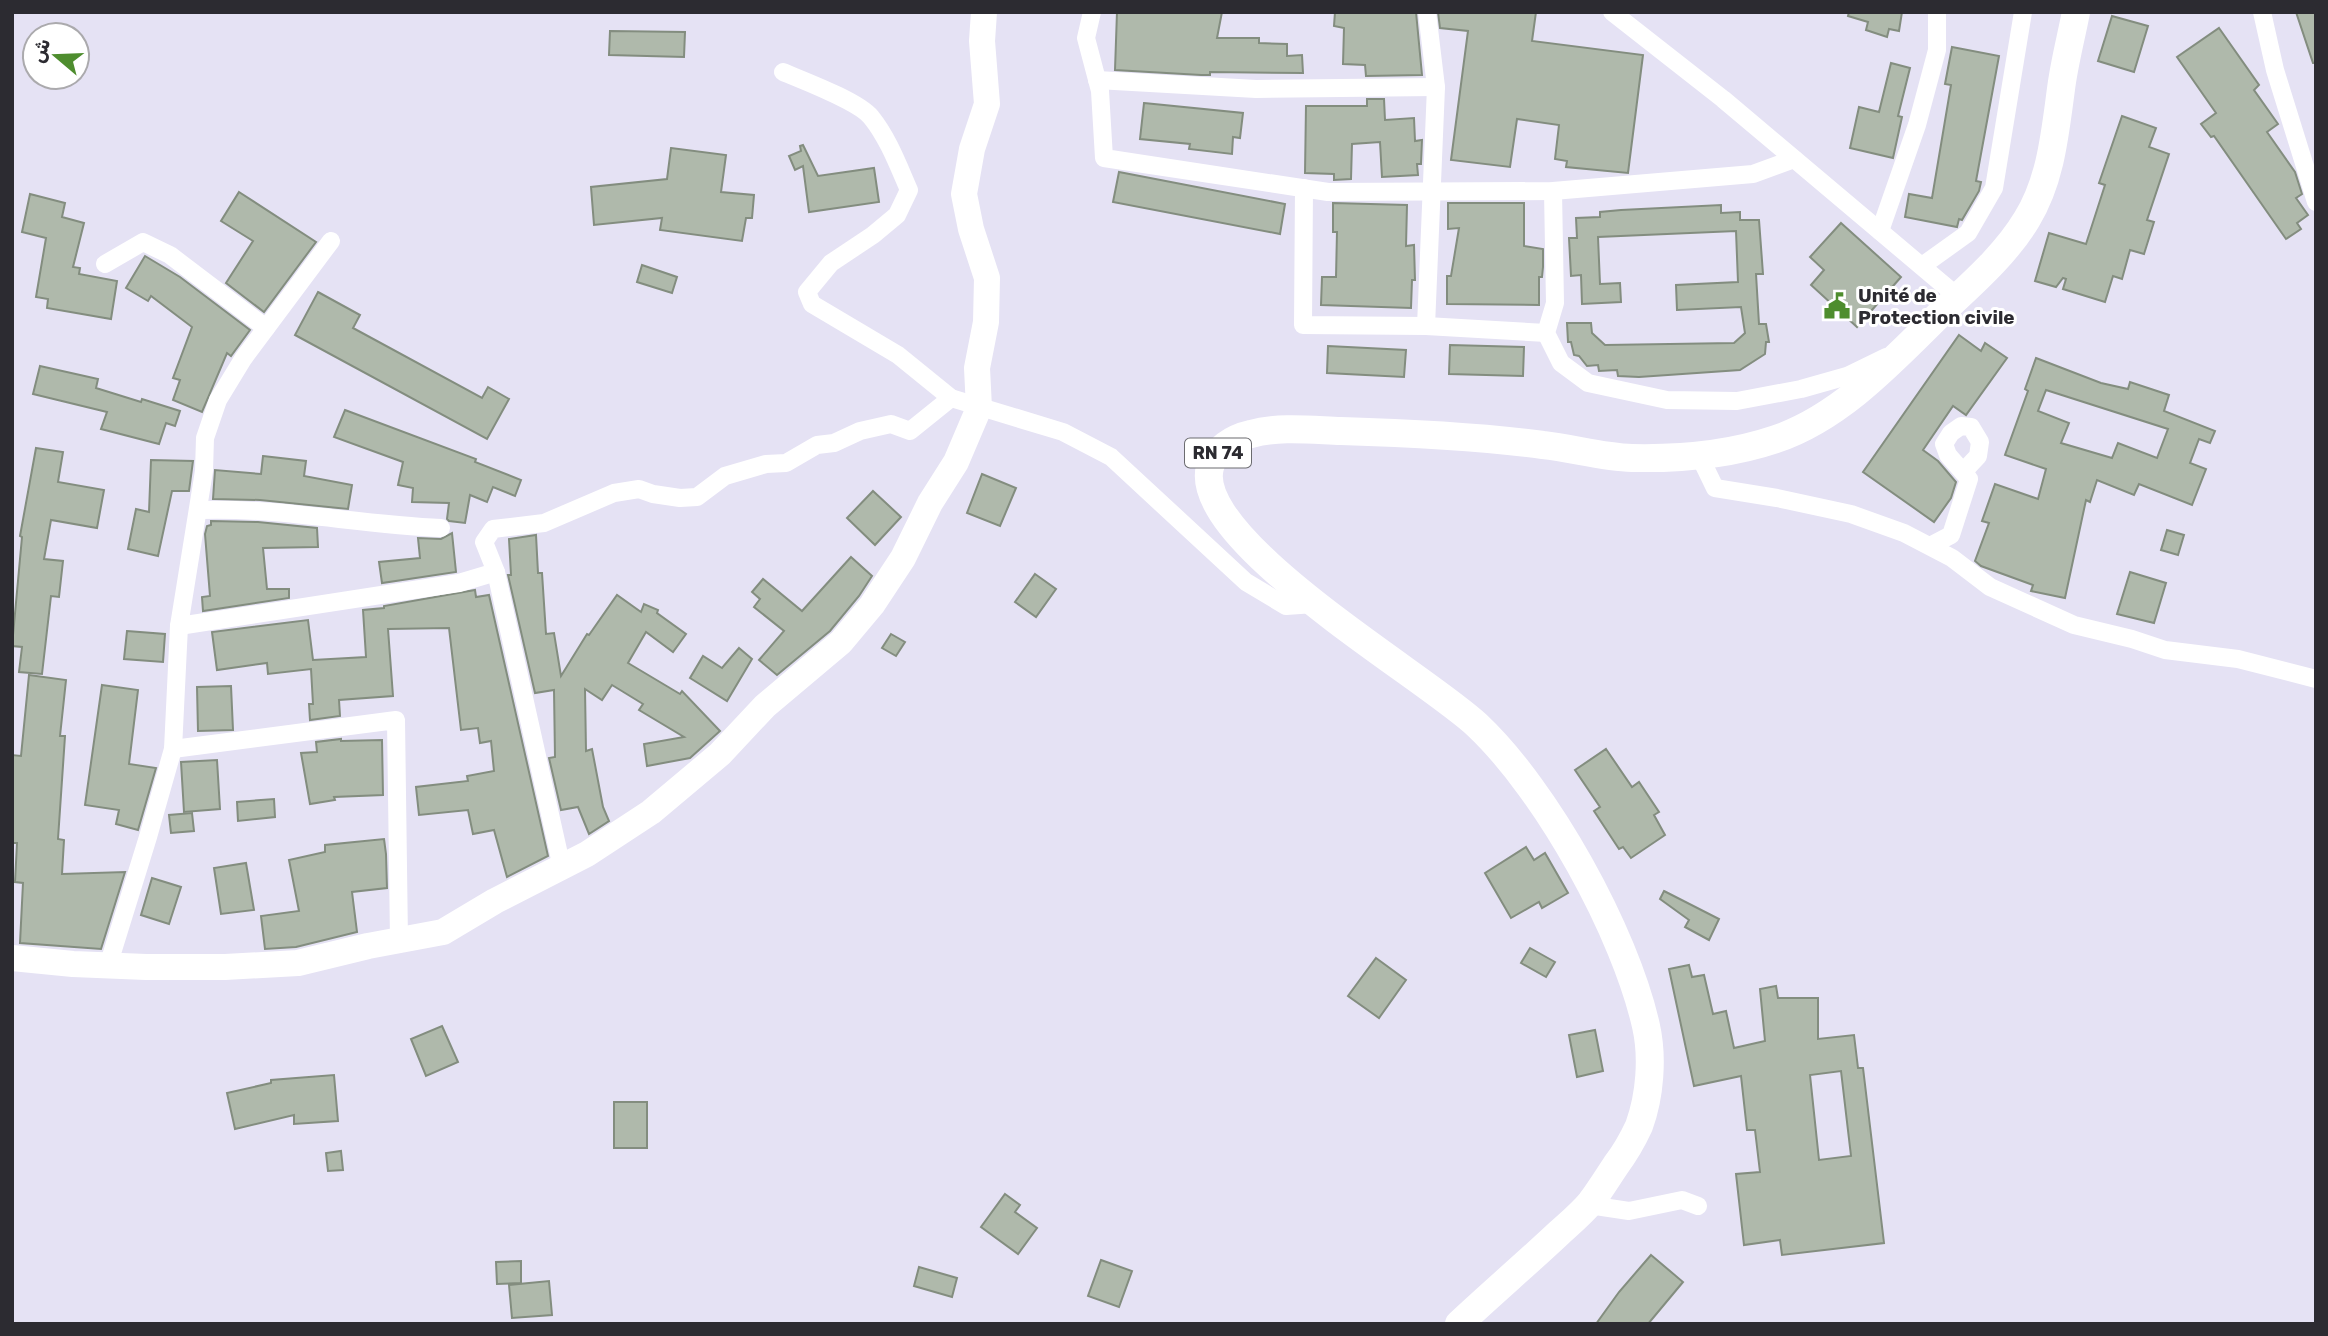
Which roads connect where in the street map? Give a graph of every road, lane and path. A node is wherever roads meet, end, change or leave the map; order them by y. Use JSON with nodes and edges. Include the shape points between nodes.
{"nodes":[{"id":1,"x":984,"y":12,"type":"edge"},
{"id":2,"x":1092,"y":12,"type":"edge"},
{"id":3,"x":1427,"y":12,"type":"edge"},
{"id":4,"x":1612,"y":12,"type":"edge"},
{"id":5,"x":1937,"y":12,"type":"edge"},
{"id":6,"x":2022,"y":12,"type":"edge"},
{"id":7,"x":2076,"y":12,"type":"edge"},
{"id":8,"x":2262,"y":12,"type":"edge"},
{"id":9,"x":783,"y":72,"type":"dead end"},
{"id":10,"x":1097,"y":80,"type":"junction"},
{"id":11,"x":1436,"y":87,"type":"junction"},
{"id":12,"x":1794,"y":159,"type":"junction"},
{"id":13,"x":1304,"y":188,"type":"junction"},
{"id":14,"x":1432,"y":190,"type":"junction"},
{"id":15,"x":1553,"y":191,"type":"junction"},
{"id":16,"x":2316,"y":202,"type":"edge"},
{"id":17,"x":1880,"y":231,"type":"junction"},
{"id":18,"x":331,"y":241,"type":"dead end"},
{"id":19,"x":105,"y":264,"type":"dead end"},
{"id":20,"x":1922,"y":266,"type":"junction"},
{"id":21,"x":1958,"y":297,"type":"junction"},
{"id":22,"x":1426,"y":326,"type":"junction"},
{"id":23,"x":266,"y":328,"type":"junction"},
{"id":24,"x":1546,"y":333,"type":"junction"},
{"id":25,"x":1902,"y":351,"type":"junction"},
{"id":26,"x":951,"y":398,"type":"junction"},
{"id":27,"x":979,"y":408,"type":"junction"},
{"id":28,"x":1700,"y":457,"type":"junction"},
{"id":29,"x":1964,"y":471,"type":"dead end"},
{"id":30,"x":199,"y":510,"type":"junction"},
{"id":31,"x":440,"y":528,"type":"dead end"},
{"id":32,"x":1930,"y":546,"type":"junction"},
{"id":33,"x":496,"y":572,"type":"junction"},
{"id":34,"x":1314,"y":604,"type":"junction"},
{"id":35,"x":179,"y":626,"type":"junction"},
{"id":36,"x":2316,"y":679,"type":"edge"},
{"id":37,"x":173,"y":749,"type":"junction"},
{"id":38,"x":562,"y":868,"type":"junction"},
{"id":39,"x":399,"y":940,"type":"junction"},
{"id":40,"x":12,"y":958,"type":"edge"},
{"id":41,"x":108,"y":965,"type":"junction"},
{"id":42,"x":1589,"y":1205,"type":"junction"},
{"id":43,"x":1699,"y":1206,"type":"dead end"},
{"id":44,"x":1459,"y":1324,"type":"edge"}],
"edges":[{"from":1,"to":27,"type":"street","via":[[987,104],[964,194],[987,278],[986,321],[977,368]]},
{"from":2,"to":10,"type":"street","via":[[1086,38]]},
{"from":3,"to":11,"type":"street"},
{"from":4,"to":12,"type":"street"},
{"from":5,"to":17,"type":"street","via":[[1937,50]]},
{"from":6,"to":20,"type":"street","via":[[1994,188],[1968,233]]},
{"from":7,"to":21,"type":"main road","number":"RN 74","via":[[2055,141],[2029,216],[1998,258]]},
{"from":8,"to":16,"type":"street"},
{"from":9,"to":26,"type":"street","via":[[869,115],[909,190],[897,215],[831,263],[807,292],[813,304],[898,355]]},
{"from":10,"to":11,"type":"street","via":[[1256,89]]},
{"from":10,"to":13,"type":"street","via":[[1104,158]]},
{"from":11,"to":14,"type":"street"},
{"from":12,"to":15,"type":"street","via":[[1753,174]]},
{"from":12,"to":17,"type":"street"},
{"from":13,"to":14,"type":"street","via":[[1328,192]]},
{"from":13,"to":22,"type":"street","via":[[1303,325]]},
{"from":14,"to":15,"type":"street"},
{"from":14,"to":22,"type":"street"},
{"from":15,"to":24,"type":"street","via":[[1555,303]]},
{"from":17,"to":20,"type":"street"},
{"from":18,"to":23,"type":"street"},
{"from":19,"to":23,"type":"street","via":[[143,242],[170,256]]},
{"from":20,"to":21,"type":"street"},
{"from":21,"to":25,"type":"main road","number":"RN 74"},
{"from":22,"to":24,"type":"street"},
{"from":23,"to":30,"type":"street","via":[[218,400],[205,438]]},
{"from":24,"to":25,"type":"street","via":[[1561,363],[1588,383],[1667,400],[1737,401],[1801,388],[1847,376]]},
{"from":25,"to":28,"type":"main road","number":"RN 74","via":[[1824,416],[1780,438]]},
{"from":26,"to":27,"type":"street"},
{"from":26,"to":33,"type":"street","via":[[910,431],[891,424],[860,431],[817,445],[786,463],[725,476],[697,497],[639,489],[614,493],[544,523],[493,529],[484,542]]},
{"from":27,"to":34,"type":"street","via":[[1063,432],[1111,457],[1246,582],[1286,606]]},
{"from":27,"to":38,"type":"street","via":[[956,462],[903,558],[873,605],[841,642],[651,812]]},
{"from":28,"to":32,"type":"street","via":[[1715,488],[1851,514]]},
{"from":28,"to":34,"type":"main road","number":"RN 74","via":[[1625,458],[1423,434],[1285,430],[1231,441],[1212,461],[1208,473],[1220,514]]},
{"from":29,"to":32,"type":"street","via":[[1969,479],[1951,535]]},
{"from":30,"to":31,"type":"street"},
{"from":30,"to":35,"type":"street"},
{"from":32,"to":36,"type":"street","via":[[1990,587],[2074,625],[2165,650],[2238,659]]},
{"from":33,"to":35,"type":"street","via":[[459,583]]},
{"from":33,"to":38,"type":"street"},
{"from":34,"to":42,"type":"main road","number":"RN 74","via":[[1479,726],[1552,818],[1612,928],[1647,1028],[1650,1058],[1639,1125]]},
{"from":35,"to":37,"type":"street"},
{"from":37,"to":39,"type":"street","via":[[396,720]]},
{"from":37,"to":41,"type":"street"},
{"from":38,"to":39,"type":"street","via":[[443,932]]},
{"from":39,"to":41,"type":"street","via":[[298,963]]},
{"from":40,"to":41,"type":"street"},
{"from":42,"to":43,"type":"street","via":[[1629,1211],[1682,1200]]},
{"from":42,"to":44,"type":"main road","number":"RN 74"}]}
